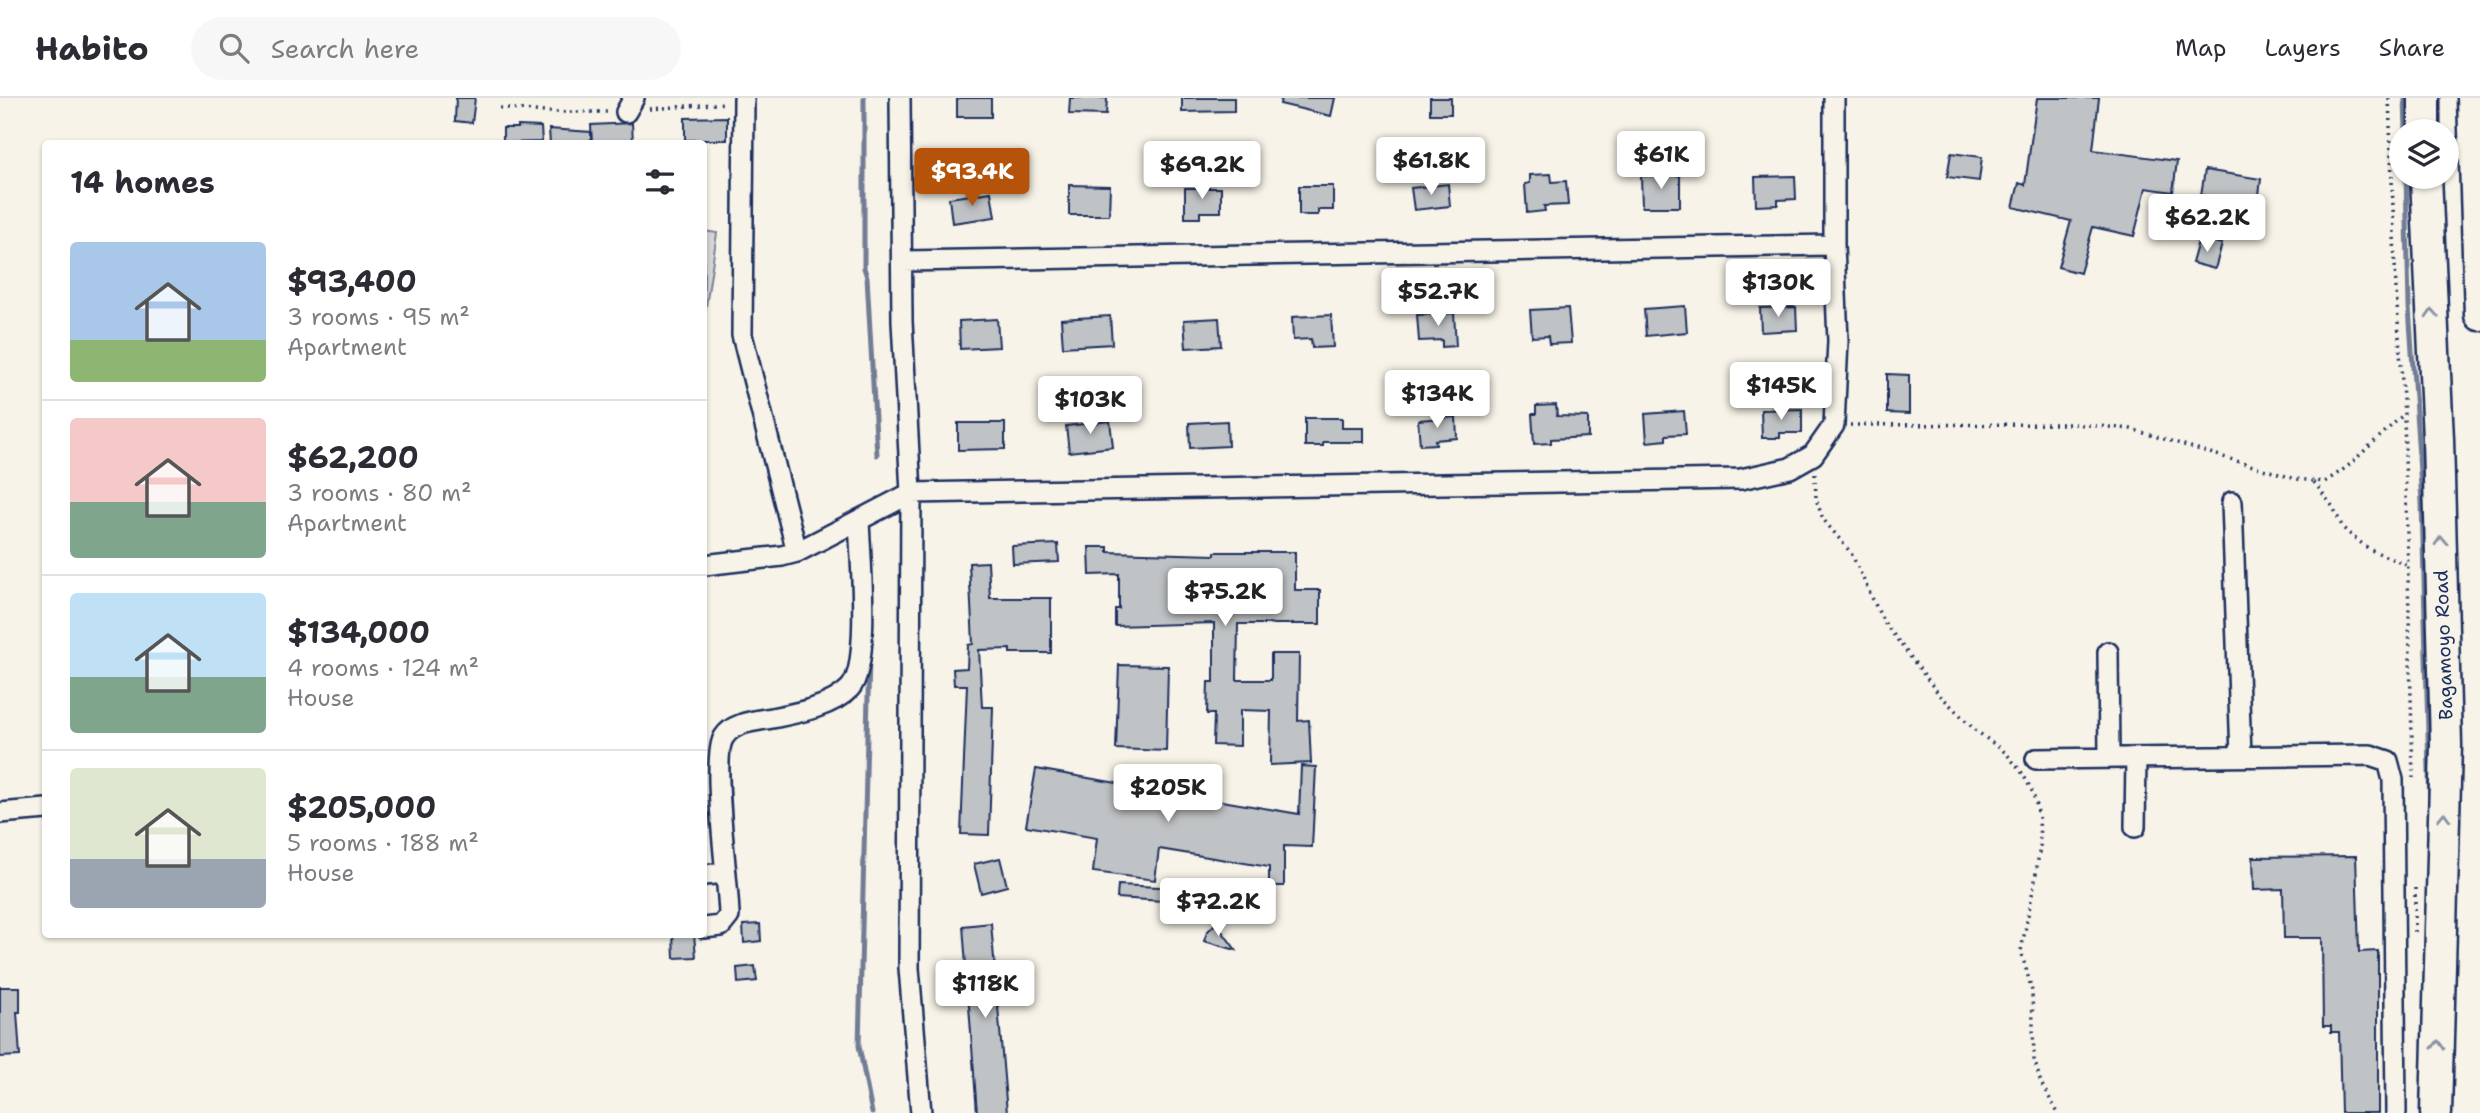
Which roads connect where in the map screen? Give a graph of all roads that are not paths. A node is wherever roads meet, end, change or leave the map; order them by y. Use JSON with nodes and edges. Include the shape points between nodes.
{"nodes":[{"id":1,"x":744,"y":98,"type":"edge"},
{"id":2,"x":900,"y":98,"type":"edge"},
{"id":3,"x":1834,"y":98,"type":"edge"},
{"id":4,"x":2424,"y":98,"type":"edge"},
{"id":5,"x":2473,"y":98,"type":"edge"},
{"id":6,"x":2424,"y":119,"type":"edge"},
{"id":7,"x":2427,"y":189,"type":"edge"},
{"id":8,"x":1834,"y":245,"type":"junction"},
{"id":9,"x":903,"y":261,"type":"junction"},
{"id":10,"x":2480,"y":315,"type":"edge"},
{"id":11,"x":911,"y":493,"type":"junction"},
{"id":12,"x":2232,"y":502,"type":"dead end"},
{"id":13,"x":859,"y":520,"type":"junction"},
{"id":14,"x":797,"y":552,"type":"junction"},
{"id":15,"x":707,"y":565,"type":"edge"},
{"id":16,"x":2108,"y":652,"type":"dead end"},
{"id":17,"x":2241,"y":756,"type":"junction"},
{"id":18,"x":2109,"y":758,"type":"junction"},
{"id":19,"x":2136,"y":758,"type":"junction"},
{"id":20,"x":2036,"y":759,"type":"dead end"},
{"id":21,"x":42,"y":810,"type":"edge"},
{"id":22,"x":0,"y":813,"type":"edge"},
{"id":23,"x":2135,"y":827,"type":"dead end"},
{"id":24,"x":726,"y":873,"type":"junction"},
{"id":25,"x":707,"y":875,"type":"edge"},
{"id":26,"x":707,"y":928,"type":"edge"},
{"id":27,"x":921,"y":1113,"type":"edge"},
{"id":28,"x":2396,"y":1113,"type":"edge"},
{"id":29,"x":2436,"y":1113,"type":"edge"}],
"edges":[{"from":1,"to":14,"type":"lane","via":[[742,335]]},
{"from":2,"to":9,"type":"lane"},
{"from":3,"to":8,"type":"lane"},
{"from":4,"to":6,"type":"highway"},
{"from":5,"to":10,"type":"highway"},
{"from":29,"to":7,"type":"highway","name":"Bagamoyo Road","one_way":true,"via":[[2446,745]]},
{"from":8,"to":9,"type":"lane"},
{"from":8,"to":11,"type":"lane","via":[[1838,341],[1834,425],[1812,455],[1790,468],[1741,479]]},
{"from":9,"to":11,"type":"lane"},
{"from":11,"to":13,"type":"lane"},
{"from":11,"to":27,"type":"lane","via":[[909,968]]},
{"from":12,"to":17,"type":"lane"},
{"from":13,"to":14,"type":"lane"},
{"from":13,"to":24,"type":"lane","via":[[860,671],[848,690],[834,699],[800,712],[746,723],[723,737],[719,786]]},
{"from":14,"to":15,"type":"lane"},
{"from":16,"to":18,"type":"lane"},
{"from":17,"to":19,"type":"lane"},
{"from":17,"to":28,"type":"lane","via":[[2370,754],[2388,761],[2393,780]]},
{"from":18,"to":19,"type":"lane"},
{"from":18,"to":20,"type":"lane"},
{"from":19,"to":23,"type":"lane"},
{"from":21,"to":22,"type":"lane"},
{"from":24,"to":25,"type":"lane"},
{"from":24,"to":26,"type":"lane","via":[[729,916],[720,926]]}]}
